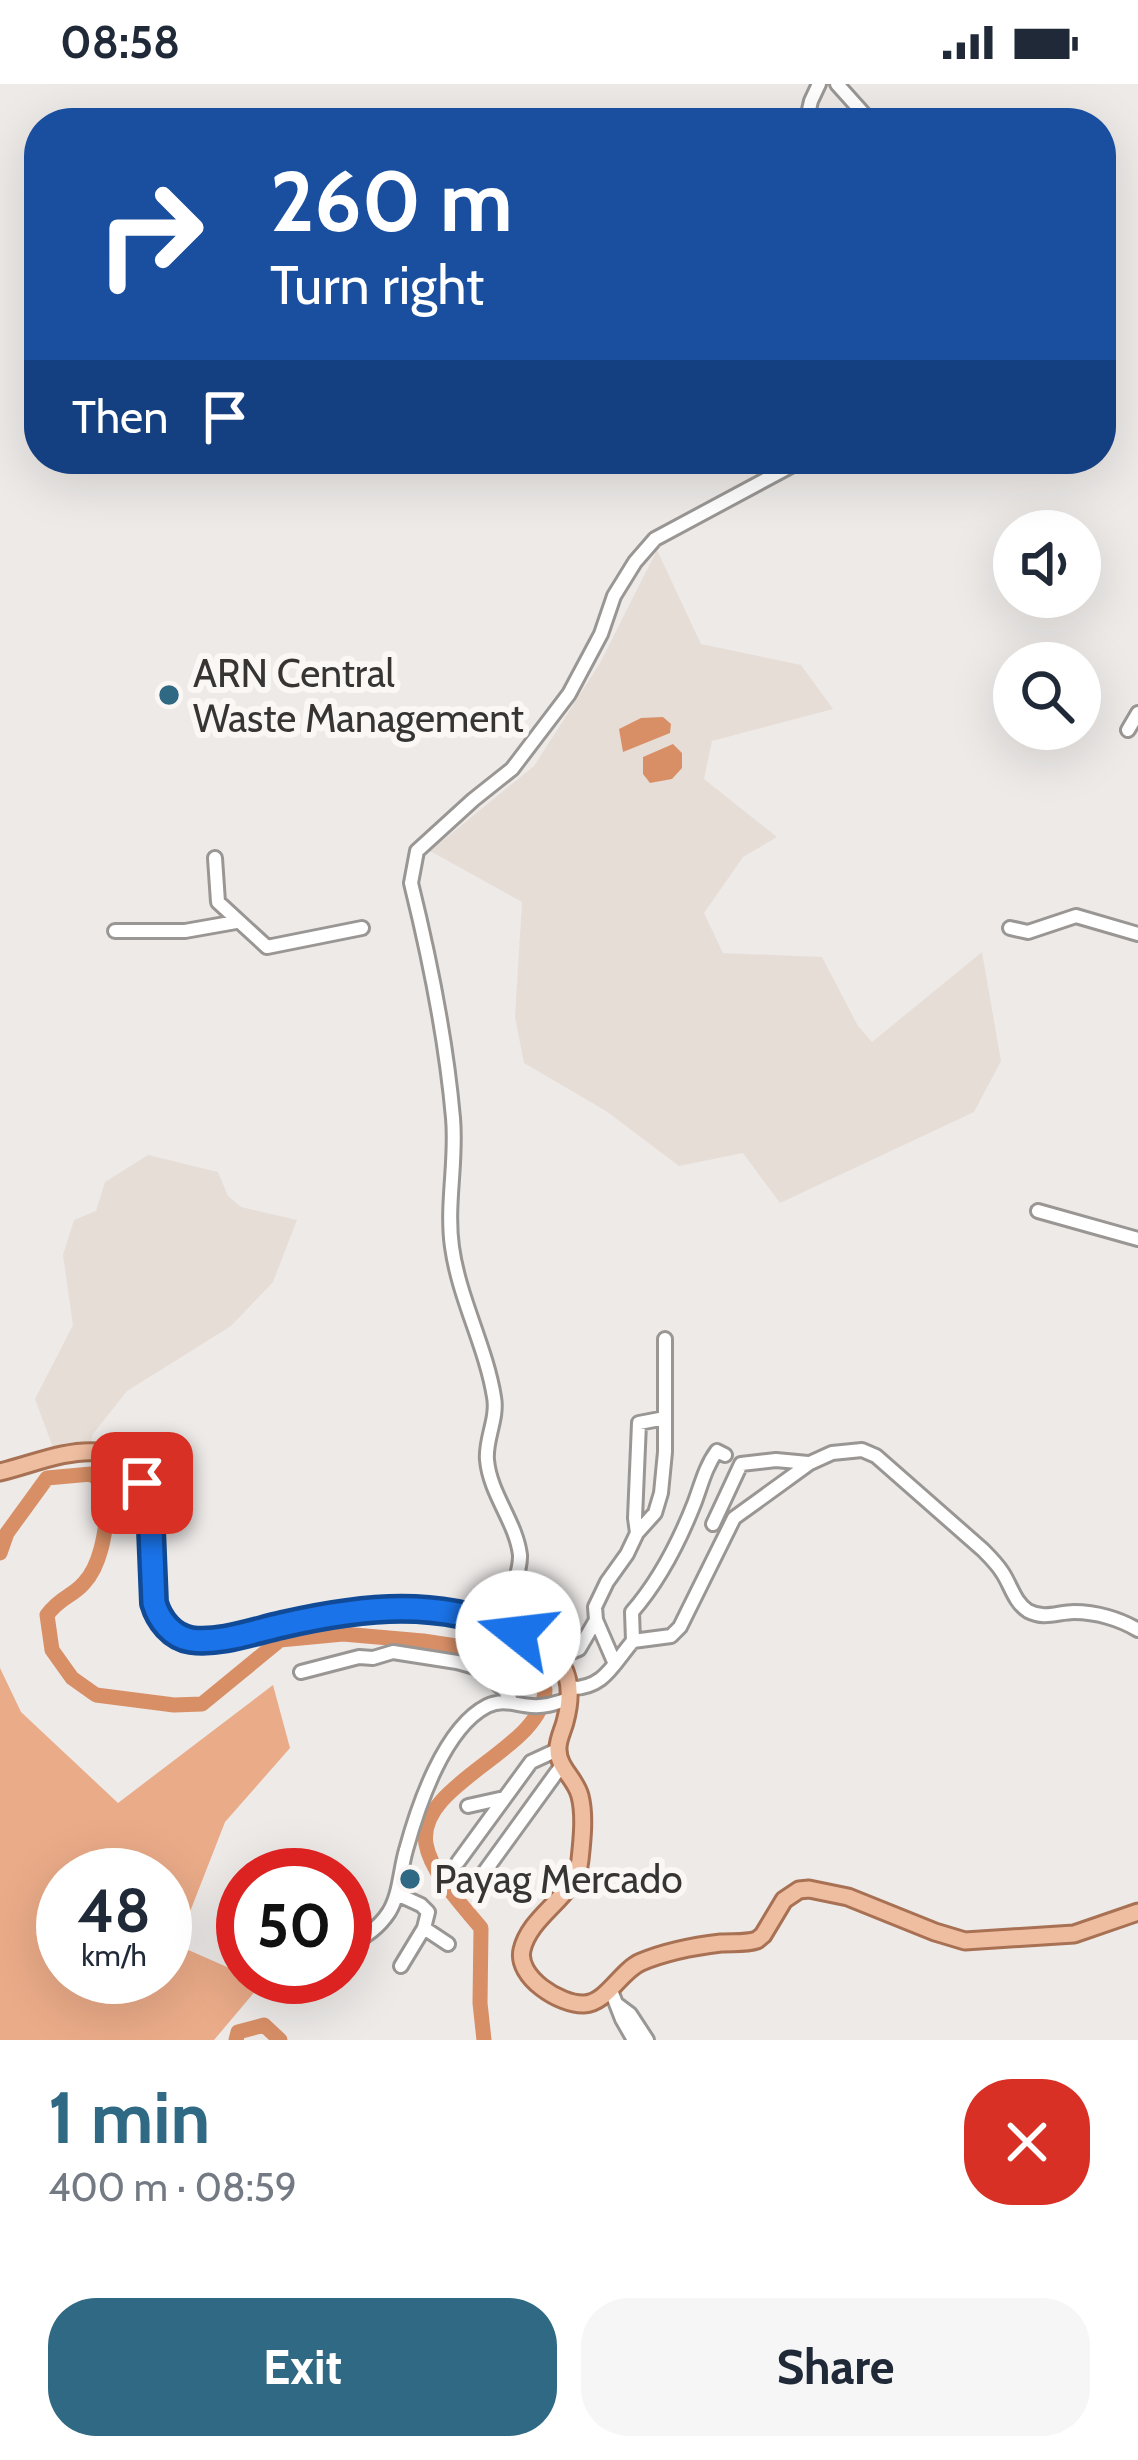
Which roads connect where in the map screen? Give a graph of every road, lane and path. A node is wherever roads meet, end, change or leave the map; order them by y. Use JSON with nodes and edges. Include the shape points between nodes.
{"nodes":[{"id":1,"x":836,"y":84,"type":"edge"},
{"id":2,"x":858,"y":108,"type":"edge"},
{"id":3,"x":776,"y":474,"type":"edge"},
{"id":4,"x":1138,"y":713,"type":"edge"},
{"id":5,"x":1129,"y":730,"type":"dead end"},
{"id":6,"x":215,"y":858,"type":"dead end"},
{"id":7,"x":236,"y":922,"type":"junction"},
{"id":8,"x":362,"y":928,"type":"dead end"},
{"id":9,"x":1010,"y":928,"type":"dead end"},
{"id":10,"x":115,"y":931,"type":"dead end"},
{"id":11,"x":1138,"y":934,"type":"edge"},
{"id":12,"x":1038,"y":1211,"type":"dead end"},
{"id":13,"x":1138,"y":1239,"type":"edge"},
{"id":14,"x":665,"y":1339,"type":"dead end"},
{"id":15,"x":665,"y":1418,"type":"junction"},
{"id":16,"x":725,"y":1455,"type":"dead end"},
{"id":17,"x":810,"y":1462,"type":"junction"},
{"id":18,"x":0,"y":1472,"type":"edge"},
{"id":19,"x":713,"y":1523,"type":"dead end"},
{"id":20,"x":637,"y":1532,"type":"junction"},
{"id":21,"x":596,"y":1620,"type":"junction"},
{"id":22,"x":505,"y":1627,"type":"junction"},
{"id":23,"x":1138,"y":1630,"type":"edge"},
{"id":24,"x":633,"y":1641,"type":"junction"},
{"id":25,"x":558,"y":1657,"type":"junction"},
{"id":26,"x":615,"y":1664,"type":"junction"},
{"id":27,"x":301,"y":1672,"type":"dead end"},
{"id":28,"x":569,"y":1694,"type":"junction"},
{"id":29,"x":512,"y":1702,"type":"junction"},
{"id":30,"x":560,"y":1758,"type":"junction"},
{"id":31,"x":505,"y":1797,"type":"junction"},
{"id":32,"x":468,"y":1806,"type":"dead end"},
{"id":33,"x":458,"y":1862,"type":"dead end"},
{"id":34,"x":475,"y":1885,"type":"dead end"},
{"id":35,"x":397,"y":1894,"type":"junction"},
{"id":36,"x":1138,"y":1912,"type":"edge"},
{"id":37,"x":424,"y":1928,"type":"junction"},
{"id":38,"x":372,"y":1931,"type":"edge"},
{"id":39,"x":448,"y":1944,"type":"dead end"},
{"id":40,"x":400,"y":1966,"type":"dead end"},
{"id":41,"x":610,"y":1988,"type":"junction"},
{"id":42,"x":618,"y":2005,"type":"junction"},
{"id":43,"x":634,"y":2040,"type":"edge"},
{"id":44,"x":647,"y":2040,"type":"edge"}],
"edges":[{"from":1,"to":2,"type":"street"},
{"from":3,"to":22,"type":"street","via":[[655,539],[634,562],[568,694],[538,735],[512,769],[417,851],[411,872],[453,1117],[452,1246],[494,1397],[487,1458],[520,1560]]},
{"from":4,"to":5,"type":"street"},
{"from":6,"to":7,"type":"street","via":[[218,902]]},
{"from":7,"to":8,"type":"street","via":[[267,947]]},
{"from":7,"to":10,"type":"street"},
{"from":9,"to":11,"type":"street","via":[[1028,932],[1076,916]]},
{"from":12,"to":13,"type":"street"},
{"from":14,"to":15,"type":"street"},
{"from":15,"to":20,"type":"street","via":[[662,1493]]},
{"from":15,"to":20,"type":"street","via":[[639,1424]]},
{"from":16,"to":24,"type":"street","via":[[717,1451],[710,1461],[652,1588],[632,1612]]},
{"from":17,"to":19,"type":"street","via":[[741,1464]]},
{"from":17,"to":23,"type":"street","via":[[862,1450],[876,1456],[1000,1567],[1024,1608],[1114,1618]]},
{"from":17,"to":24,"type":"street","via":[[734,1518],[680,1627],[671,1636]]},
{"from":18,"to":22,"type":"main road","via":[[91,1452],[129,1465],[150,1505],[157,1612],[189,1640],[416,1607]]},
{"from":20,"to":21,"type":"street","via":[[595,1607]]},
{"from":21,"to":25,"type":"street","via":[[579,1649]]},
{"from":21,"to":26,"type":"street"},
{"from":22,"to":25,"type":"main road"},
{"from":24,"to":26,"type":"street"},
{"from":25,"to":28,"type":"main road"},
{"from":26,"to":28,"type":"street","via":[[598,1683]]},
{"from":27,"to":29,"type":"street","via":[[393,1652],[482,1669]]},
{"from":28,"to":29,"type":"street","via":[[550,1706]]},
{"from":28,"to":30,"type":"main road"},
{"from":29,"to":35,"type":"street","via":[[487,1706],[454,1737],[422,1799]]},
{"from":30,"to":31,"type":"street","via":[[531,1762]]},
{"from":30,"to":34,"type":"street"},
{"from":30,"to":41,"type":"main road","via":[[581,1799],[580,1865],[527,1936],[521,1961],[538,1984],[574,2002],[592,2002]]},
{"from":31,"to":32,"type":"street"},
{"from":31,"to":33,"type":"street"},
{"from":35,"to":37,"type":"street","via":[[428,1912]]},
{"from":35,"to":38,"type":"street"},
{"from":36,"to":41,"type":"main road","via":[[1074,1934],[965,1941],[848,1897],[799,1891],[757,1940],[654,1958]]},
{"from":37,"to":39,"type":"street"},
{"from":37,"to":40,"type":"street"},
{"from":41,"to":42,"type":"street"},
{"from":42,"to":43,"type":"street"},
{"from":42,"to":44,"type":"street"}]}
